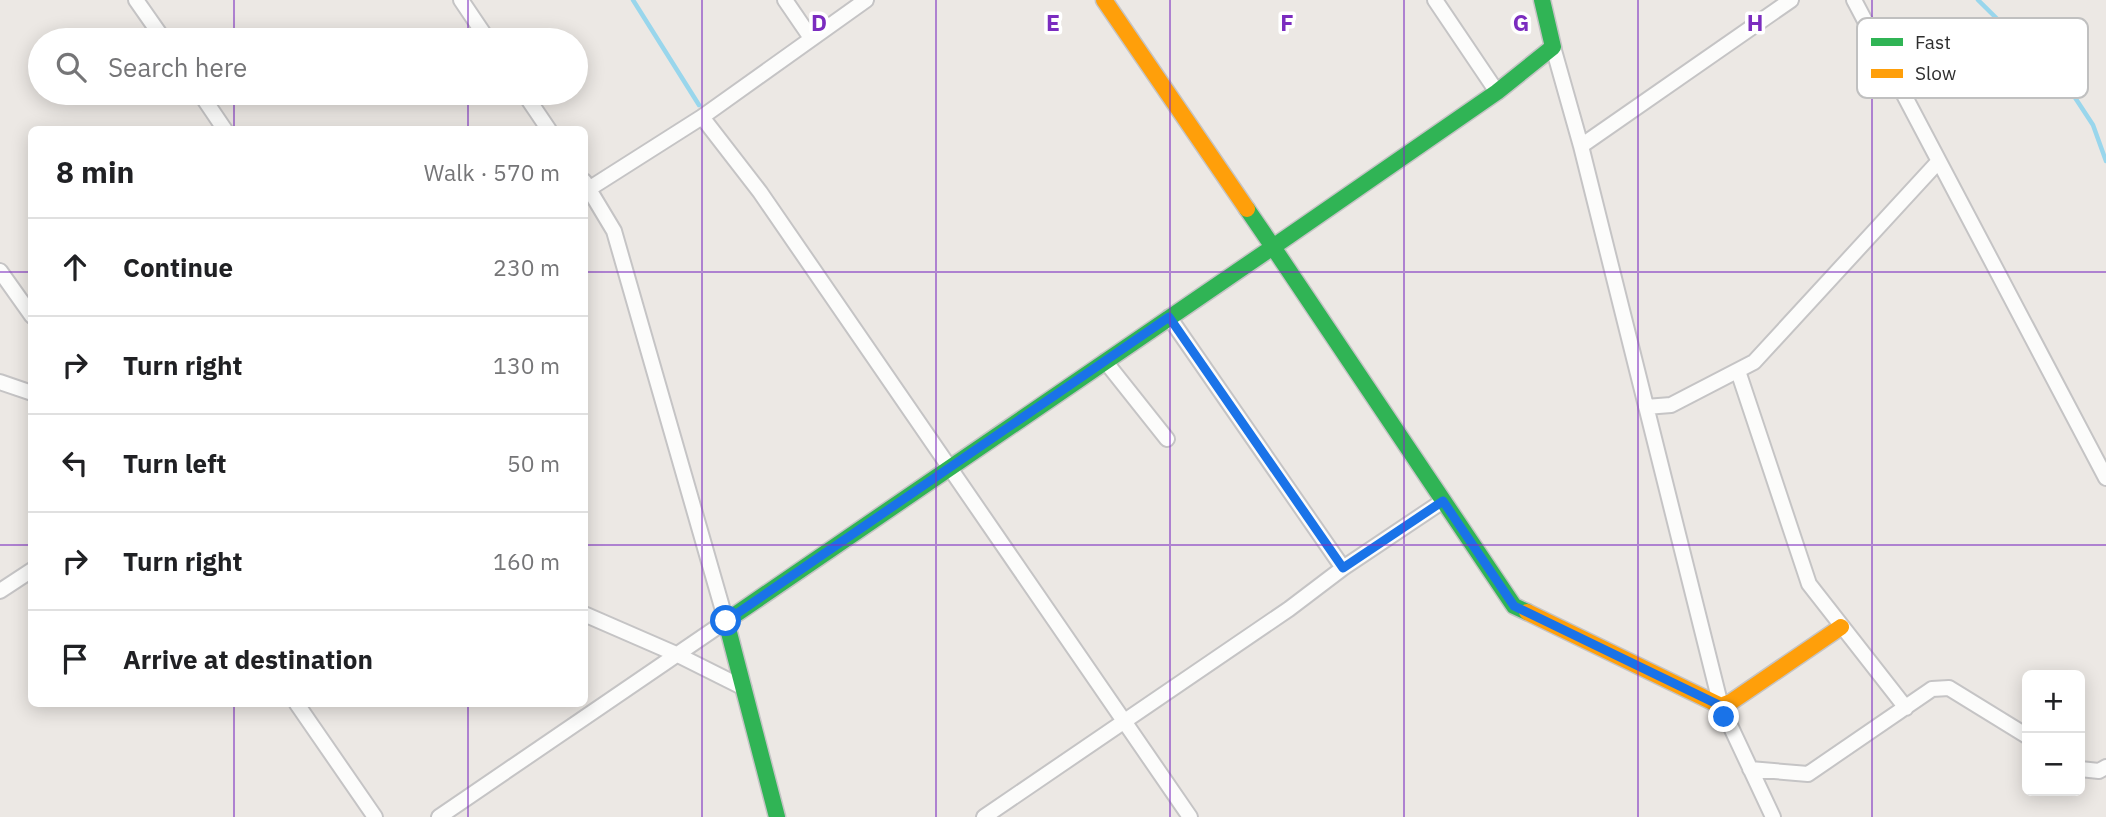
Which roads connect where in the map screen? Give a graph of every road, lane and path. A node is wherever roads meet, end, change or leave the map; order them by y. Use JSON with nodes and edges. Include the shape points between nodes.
{"nodes":[{"id":1,"x":136,"y":0,"type":"edge"},
{"id":2,"x":461,"y":0,"type":"edge"},
{"id":3,"x":785,"y":0,"type":"edge"},
{"id":4,"x":866,"y":0,"type":"edge"},
{"id":5,"x":1104,"y":0,"type":"edge"},
{"id":6,"x":1435,"y":0,"type":"edge"},
{"id":7,"x":1542,"y":0,"type":"edge"},
{"id":8,"x":1791,"y":0,"type":"edge"},
{"id":9,"x":1854,"y":0,"type":"edge"},
{"id":10,"x":1864,"y":18,"type":"edge"},
{"id":11,"x":156,"y":28,"type":"edge"},
{"id":12,"x":480,"y":28,"type":"edge"},
{"id":13,"x":811,"y":38,"type":"junction"},
{"id":14,"x":1553,"y":47,"type":"junction"},
{"id":15,"x":1497,"y":92,"type":"junction"},
{"id":16,"x":1906,"y":98,"type":"edge"},
{"id":17,"x":208,"y":105,"type":"edge"},
{"id":18,"x":532,"y":105,"type":"edge"},
{"id":19,"x":702,"y":117,"type":"junction"},
{"id":20,"x":222,"y":126,"type":"edge"},
{"id":21,"x":546,"y":126,"type":"edge"},
{"id":22,"x":1581,"y":146,"type":"junction"},
{"id":23,"x":1938,"y":162,"type":"junction"},
{"id":24,"x":588,"y":186,"type":"edge"},
{"id":25,"x":588,"y":190,"type":"edge"},
{"id":26,"x":1273,"y":247,"type":"junction"},
{"id":27,"x":0,"y":271,"type":"edge"},
{"id":28,"x":28,"y":310,"type":"edge"},
{"id":29,"x":1169,"y":317,"type":"junction"},
{"id":30,"x":1105,"y":361,"type":"junction"},
{"id":31,"x":1738,"y":371,"type":"junction"},
{"id":32,"x":0,"y":383,"type":"edge"},
{"id":33,"x":28,"y":392,"type":"edge"},
{"id":34,"x":1646,"y":407,"type":"junction"},
{"id":35,"x":1167,"y":439,"type":"dead end"},
{"id":36,"x":949,"y":468,"type":"junction"},
{"id":37,"x":2106,"y":478,"type":"edge"},
{"id":38,"x":1443,"y":501,"type":"junction"},
{"id":39,"x":1343,"y":568,"type":"junction"},
{"id":40,"x":28,"y":573,"type":"edge"},
{"id":41,"x":0,"y":591,"type":"edge"},
{"id":42,"x":588,"y":616,"type":"edge"},
{"id":43,"x":726,"y":621,"type":"junction"},
{"id":44,"x":1841,"y":627,"type":"junction"},
{"id":45,"x":676,"y":654,"type":"junction"},
{"id":46,"x":744,"y":688,"type":"junction"},
{"id":47,"x":1721,"y":706,"type":"junction"},
{"id":48,"x":299,"y":707,"type":"edge"},
{"id":49,"x":1906,"y":708,"type":"junction"},
{"id":50,"x":1124,"y":721,"type":"junction"},
{"id":51,"x":2022,"y":733,"type":"edge"},
{"id":52,"x":2106,"y":767,"type":"edge"},
{"id":53,"x":1750,"y":769,"type":"junction"},
{"id":54,"x":2085,"y":770,"type":"edge"},
{"id":55,"x":375,"y":817,"type":"edge"},
{"id":56,"x":439,"y":817,"type":"edge"},
{"id":57,"x":778,"y":817,"type":"edge"},
{"id":58,"x":984,"y":817,"type":"edge"},
{"id":59,"x":1190,"y":817,"type":"edge"},
{"id":60,"x":1773,"y":817,"type":"edge"}],
"edges":[{"from":1,"to":11,"type":"street"},
{"from":2,"to":12,"type":"street"},
{"from":3,"to":13,"type":"street"},
{"from":4,"to":13,"type":"street"},
{"from":5,"to":26,"type":"street"},
{"from":6,"to":15,"type":"street"},
{"from":7,"to":14,"type":"street"},
{"from":8,"to":22,"type":"street"},
{"from":9,"to":10,"type":"street"},
{"from":13,"to":19,"type":"street"},
{"from":14,"to":15,"type":"street"},
{"from":14,"to":22,"type":"street"},
{"from":15,"to":26,"type":"street"},
{"from":16,"to":23,"type":"street"},
{"from":17,"to":20,"type":"street"},
{"from":18,"to":21,"type":"street"},
{"from":19,"to":24,"type":"street"},
{"from":19,"to":36,"type":"street","via":[[760,192]]},
{"from":22,"to":34,"type":"street"},
{"from":23,"to":31,"type":"street","via":[[1754,362]]},
{"from":23,"to":37,"type":"street"},
{"from":25,"to":43,"type":"street","via":[[614,231]]},
{"from":26,"to":29,"type":"street"},
{"from":26,"to":38,"type":"street"},
{"from":27,"to":28,"type":"street"},
{"from":29,"to":30,"type":"street"},
{"from":29,"to":39,"type":"street"},
{"from":30,"to":35,"type":"street"},
{"from":30,"to":36,"type":"street"},
{"from":31,"to":34,"type":"street","via":[[1671,405]]},
{"from":31,"to":44,"type":"street","via":[[1810,584]]},
{"from":32,"to":33,"type":"street"},
{"from":34,"to":47,"type":"street"},
{"from":36,"to":43,"type":"street"},
{"from":36,"to":50,"type":"street"},
{"from":38,"to":39,"type":"street"},
{"from":38,"to":47,"type":"street","via":[[1514,606]]},
{"from":39,"to":50,"type":"street","via":[[1289,610]]},
{"from":40,"to":41,"type":"street"},
{"from":42,"to":45,"type":"street"},
{"from":43,"to":45,"type":"street"},
{"from":43,"to":46,"type":"street"},
{"from":44,"to":47,"type":"street"},
{"from":44,"to":49,"type":"street"},
{"from":45,"to":46,"type":"street"},
{"from":45,"to":56,"type":"street"},
{"from":46,"to":57,"type":"street"},
{"from":47,"to":53,"type":"street"},
{"from":48,"to":55,"type":"street"},
{"from":49,"to":51,"type":"street","via":[[1932,689],[1949,688]]},
{"from":49,"to":53,"type":"street","via":[[1808,774]]},
{"from":50,"to":58,"type":"street"},
{"from":50,"to":59,"type":"street"},
{"from":52,"to":54,"type":"street"},
{"from":53,"to":60,"type":"street"}]}
